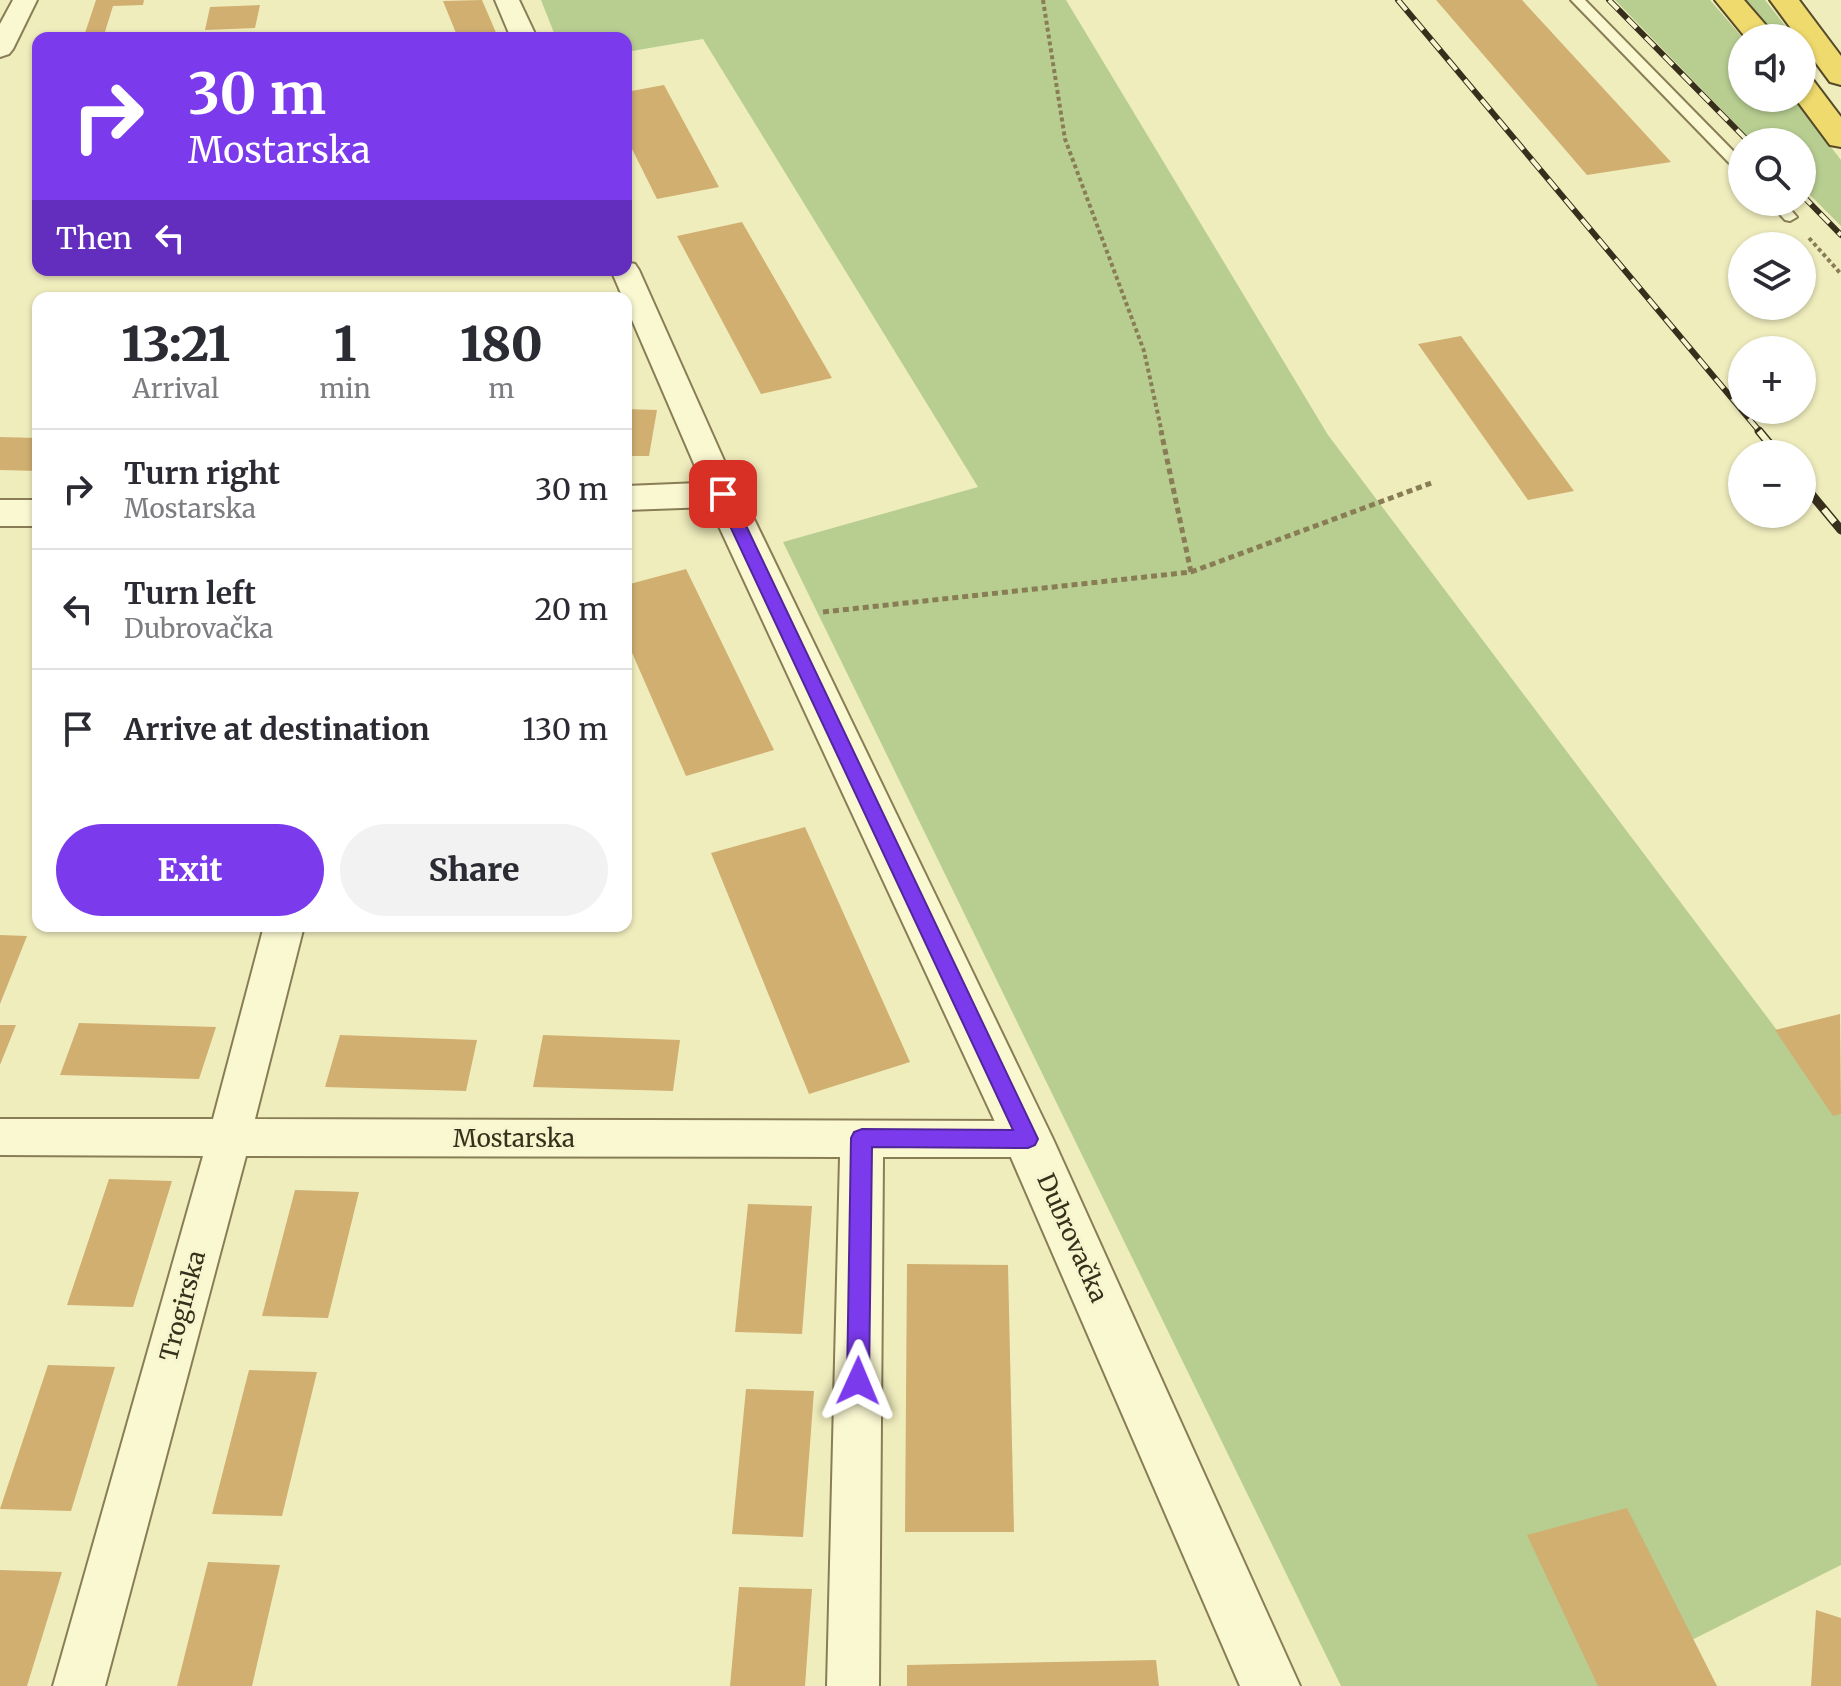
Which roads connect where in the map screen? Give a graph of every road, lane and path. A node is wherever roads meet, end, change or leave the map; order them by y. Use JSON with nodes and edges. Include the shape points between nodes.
{"nodes":[{"id":1,"x":25,"y":0,"type":"edge"},
{"id":2,"x":507,"y":0,"type":"edge"},
{"id":3,"x":1043,"y":0,"type":"edge"},
{"id":4,"x":1578,"y":0,"type":"edge"},
{"id":5,"x":1729,"y":0,"type":"edge"},
{"id":6,"x":1784,"y":0,"type":"edge"},
{"id":7,"x":1750,"y":24,"type":"edge"},
{"id":8,"x":521,"y":32,"type":"edge"},
{"id":9,"x":0,"y":49,"type":"edge"},
{"id":10,"x":1841,"y":76,"type":"edge"},
{"id":11,"x":1816,"y":105,"type":"edge"},
{"id":12,"x":1841,"y":138,"type":"edge"},
{"id":13,"x":1728,"y":154,"type":"edge"},
{"id":14,"x":1790,"y":217,"type":"edge"},
{"id":15,"x":1841,"y":274,"type":"edge"},
{"id":16,"x":628,"y":276,"type":"edge"},
{"id":17,"x":1434,"y":482,"type":"dead end"},
{"id":18,"x":723,"y":494,"type":"junction"},
{"id":19,"x":632,"y":498,"type":"edge"},
{"id":20,"x":0,"y":513,"type":"edge"},
{"id":21,"x":32,"y":513,"type":"edge"},
{"id":22,"x":1191,"y":572,"type":"junction"},
{"id":23,"x":781,"y":617,"type":"junction"},
{"id":24,"x":282,"y":932,"type":"edge"},
{"id":25,"x":0,"y":1137,"type":"edge"},
{"id":26,"x":862,"y":1138,"type":"junction"},
{"id":27,"x":229,"y":1139,"type":"junction"},
{"id":28,"x":1028,"y":1139,"type":"junction"},
{"id":29,"x":79,"y":1686,"type":"edge"},
{"id":30,"x":853,"y":1686,"type":"edge"},
{"id":31,"x":1270,"y":1686,"type":"edge"}],
"edges":[{"from":1,"to":9,"type":"street"},
{"from":2,"to":8,"type":"street"},
{"from":3,"to":22,"type":"path","via":[[1065,139],[1144,351]]},
{"from":4,"to":13,"type":"lane"},
{"from":5,"to":7,"type":"highway"},
{"from":6,"to":10,"type":"highway"},
{"from":11,"to":12,"type":"highway"},
{"from":14,"to":15,"type":"path"},
{"from":16,"to":18,"type":"street","name":"Dubrovačka"},
{"from":17,"to":22,"type":"path"},
{"from":18,"to":19,"type":"street"},
{"from":18,"to":23,"type":"street","name":"Dubrovačka"},
{"from":20,"to":21,"type":"street"},
{"from":22,"to":23,"type":"path"},
{"from":23,"to":28,"type":"street","name":"Dubrovačka"},
{"from":24,"to":27,"type":"street","name":"Trogirska"},
{"from":25,"to":27,"type":"street","name":"Mostarska"},
{"from":26,"to":27,"type":"street","name":"Mostarska"},
{"from":26,"to":28,"type":"street","name":"Mostarska"},
{"from":26,"to":30,"type":"street"},
{"from":27,"to":29,"type":"street","name":"Trogirska"},
{"from":28,"to":31,"type":"street","name":"Dubrovačka"}]}
